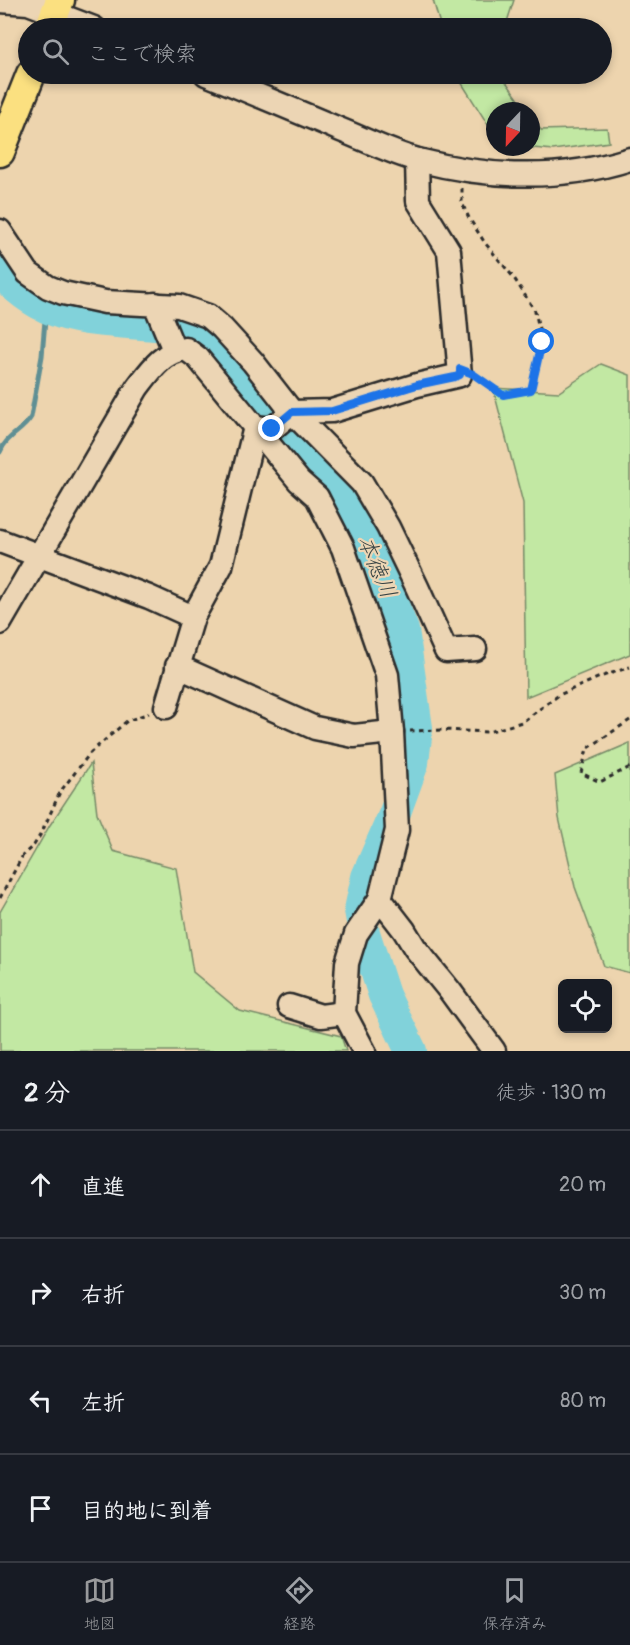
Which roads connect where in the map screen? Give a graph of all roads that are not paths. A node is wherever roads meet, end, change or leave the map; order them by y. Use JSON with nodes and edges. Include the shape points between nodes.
{"nodes":[{"id":1,"x":0,"y":1,"type":"edge"},
{"id":2,"x":55,"y":14,"type":"edge"},
{"id":3,"x":27,"y":84,"type":"edge"},
{"id":4,"x":231,"y":84,"type":"edge"},
{"id":5,"x":0,"y":152,"type":"edge"},
{"id":6,"x":630,"y":159,"type":"edge"},
{"id":7,"x":417,"y":160,"type":"junction"},
{"id":8,"x":0,"y":231,"type":"edge"},
{"id":9,"x":155,"y":304,"type":"junction"},
{"id":10,"x":174,"y":350,"type":"junction"},
{"id":11,"x":292,"y":412,"type":"junction"},
{"id":12,"x":264,"y":428,"type":"junction"},
{"id":13,"x":0,"y":541,"type":"edge"},
{"id":14,"x":38,"y":556,"type":"junction"},
{"id":15,"x":193,"y":617,"type":"junction"},
{"id":16,"x":0,"y":623,"type":"edge"},
{"id":17,"x":475,"y":649,"type":"dead end"},
{"id":18,"x":177,"y":666,"type":"junction"},
{"id":19,"x":166,"y":707,"type":"road end"},
{"id":20,"x":396,"y":735,"type":"junction"},
{"id":21,"x":375,"y":906,"type":"junction"},
{"id":22,"x":290,"y":1006,"type":"dead end"},
{"id":23,"x":344,"y":1013,"type":"junction"},
{"id":24,"x":364,"y":1051,"type":"edge"},
{"id":25,"x":494,"y":1051,"type":"edge"}],
"edges":[{"from":1,"to":2,"type":"street","via":[[28,3]]},
{"from":3,"to":5,"type":"main road"},
{"from":4,"to":7,"type":"street"},
{"from":6,"to":7,"type":"street","via":[[593,169],[548,174],[495,174]]},
{"from":7,"to":11,"type":"street","via":[[418,201],[449,251],[460,375],[332,411]]},
{"from":8,"to":9,"type":"street","via":[[28,273],[48,287],[105,302]]},
{"from":9,"to":10,"type":"street"},
{"from":9,"to":11,"type":"street","via":[[179,306],[208,316],[254,362]]},
{"from":10,"to":12,"type":"street","via":[[186,349],[198,358]]},
{"from":10,"to":14,"type":"street","via":[[155,365],[137,388]]},
{"from":11,"to":12,"type":"street"},
{"from":11,"to":17,"type":"street","via":[[362,483],[388,527],[446,651]]},
{"from":12,"to":15,"type":"street","via":[[221,566]]},
{"from":12,"to":20,"type":"street","via":[[299,481],[317,497],[343,548],[387,675]]},
{"from":13,"to":14,"type":"street"},
{"from":14,"to":15,"type":"street"},
{"from":14,"to":16,"type":"street"},
{"from":15,"to":18,"type":"street"},
{"from":18,"to":19,"type":"street"},
{"from":18,"to":20,"type":"street","via":[[315,728],[354,736]]},
{"from":20,"to":21,"type":"street","via":[[397,830]]},
{"from":21,"to":23,"type":"street","via":[[356,934],[347,963]]},
{"from":21,"to":25,"type":"street","via":[[404,930]]},
{"from":22,"to":23,"type":"street","via":[[321,1016]]},
{"from":23,"to":24,"type":"street"}]}
